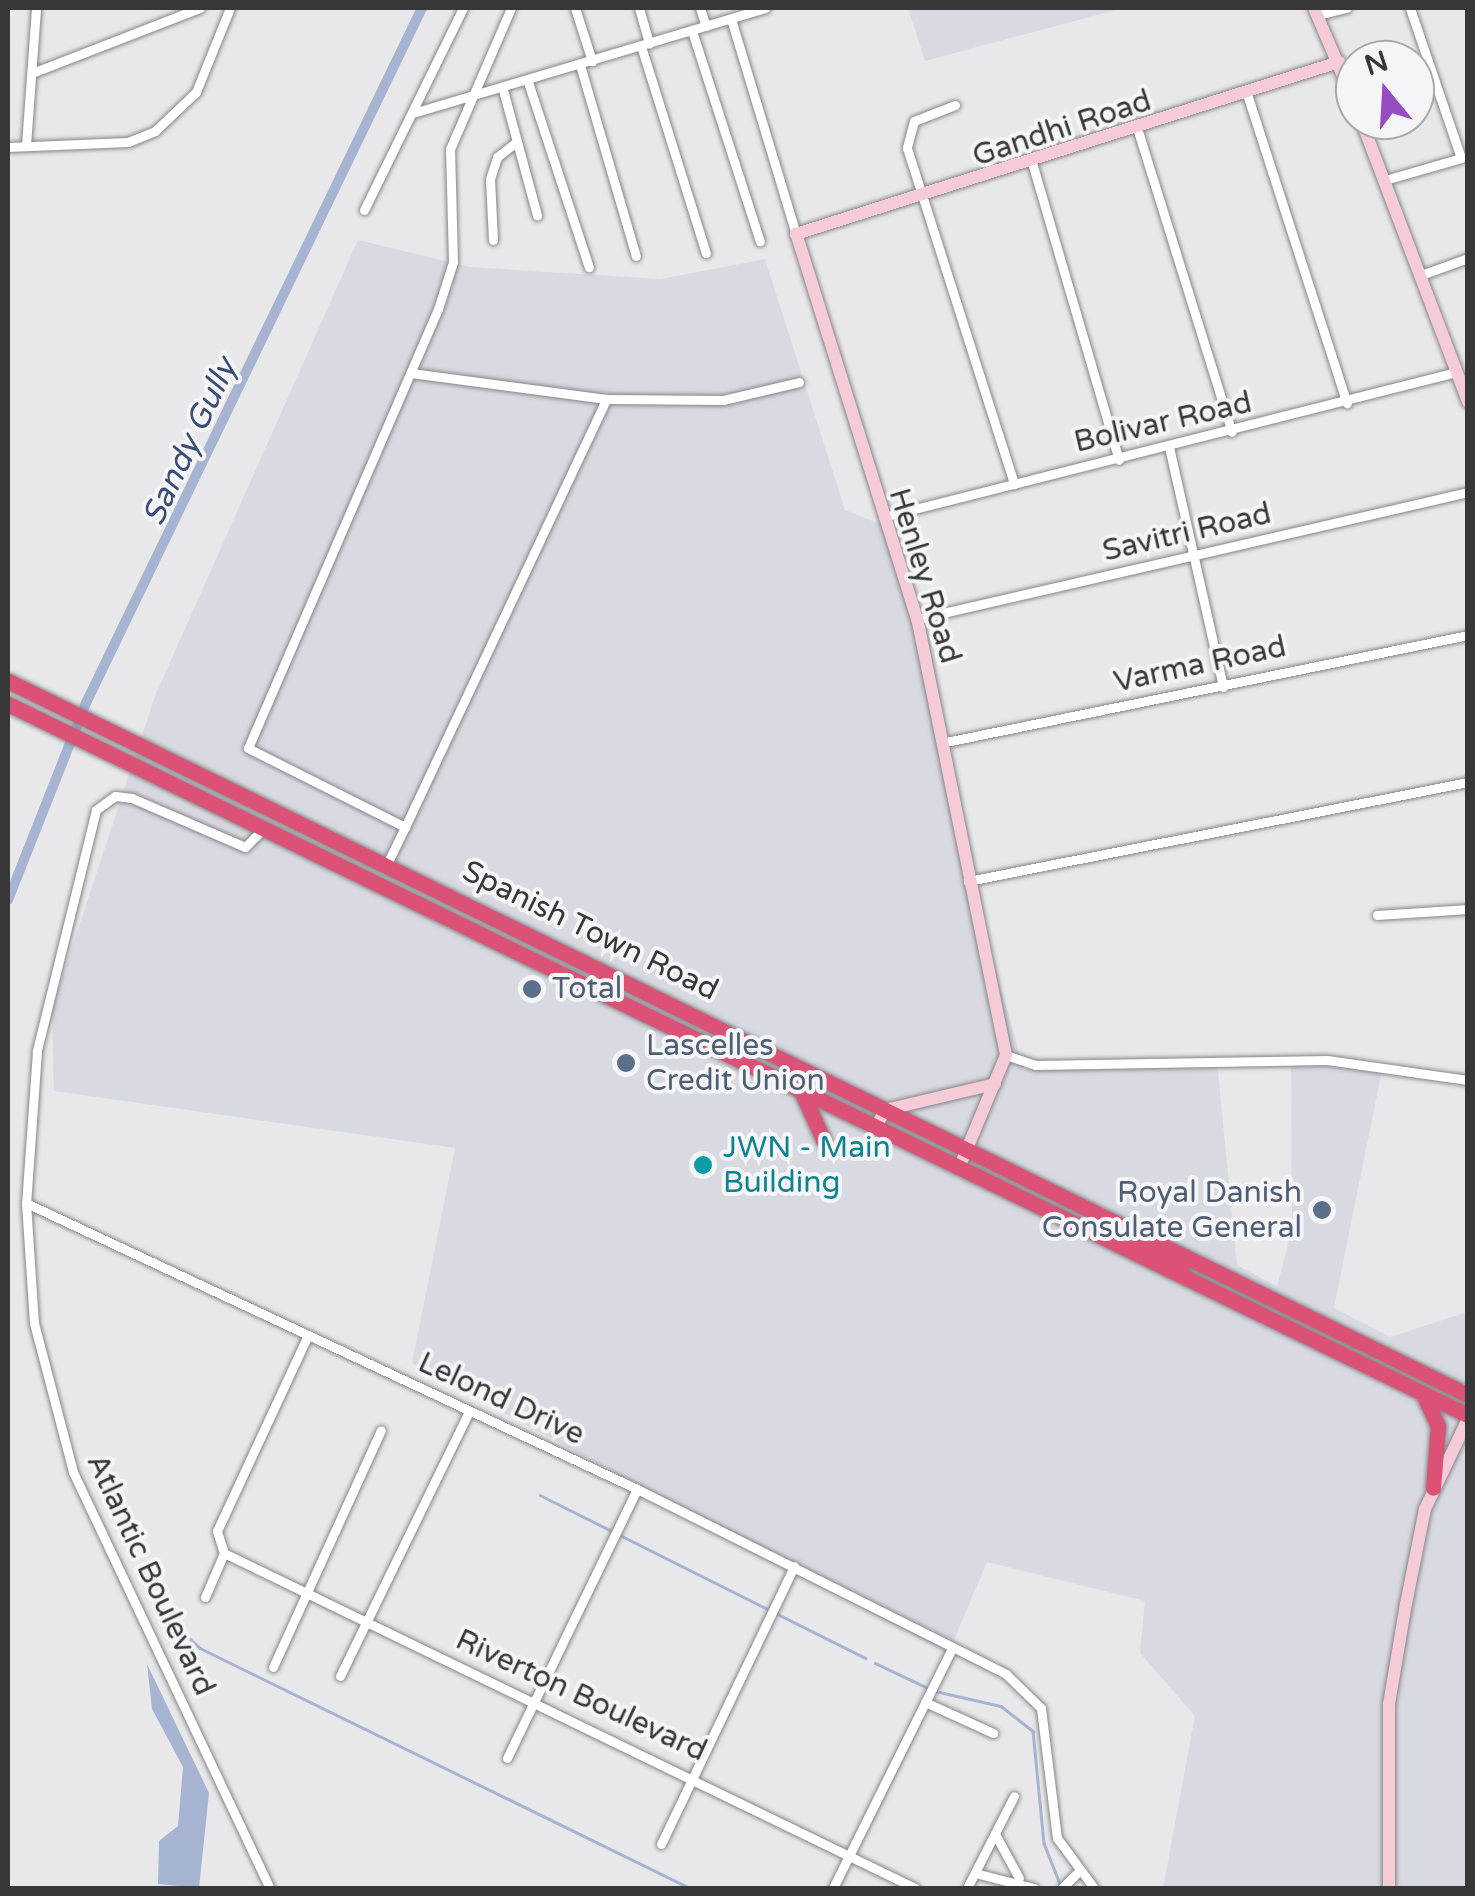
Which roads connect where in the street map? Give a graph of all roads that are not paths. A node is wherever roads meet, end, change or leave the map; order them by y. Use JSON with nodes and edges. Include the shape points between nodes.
{"nodes":[{"id":1,"x":36,"y":8,"type":"edge"},
{"id":2,"x":200,"y":8,"type":"edge"},
{"id":3,"x":230,"y":8,"type":"edge"},
{"id":4,"x":463,"y":8,"type":"edge"},
{"id":5,"x":511,"y":8,"type":"edge"},
{"id":6,"x":575,"y":8,"type":"edge"},
{"id":7,"x":639,"y":8,"type":"edge"},
{"id":8,"x":700,"y":8,"type":"edge"},
{"id":9,"x":766,"y":8,"type":"edge"},
{"id":10,"x":1347,"y":8,"type":"edge"},
{"id":11,"x":1410,"y":8,"type":"edge"},
{"id":12,"x":750,"y":10,"type":"edge"},
{"id":13,"x":1316,"y":11,"type":"edge"},
{"id":14,"x":731,"y":19,"type":"junction"},
{"id":15,"x":706,"y":26,"type":"junction"},
{"id":16,"x":692,"y":31,"type":"junction"},
{"id":17,"x":645,"y":45,"type":"junction"},
{"id":18,"x":1335,"y":51,"type":"edge"},
{"id":19,"x":592,"y":61,"type":"junction"},
{"id":20,"x":1335,"y":64,"type":"edge"},
{"id":21,"x":580,"y":65,"type":"junction"},
{"id":22,"x":32,"y":73,"type":"junction"},
{"id":23,"x":528,"y":82,"type":"junction"},
{"id":24,"x":503,"y":90,"type":"junction"},
{"id":25,"x":1247,"y":94,"type":"junction"},
{"id":26,"x":474,"y":98,"type":"junction"},
{"id":27,"x":954,"y":104,"type":"dead end"},
{"id":28,"x":413,"y":113,"type":"junction"},
{"id":29,"x":1138,"y":131,"type":"junction"},
{"id":30,"x":1369,"y":140,"type":"edge"},
{"id":31,"x":516,"y":142,"type":"junction"},
{"id":32,"x":26,"y":146,"type":"junction"},
{"id":33,"x":8,"y":147,"type":"edge"},
{"id":34,"x":1034,"y":166,"type":"junction"},
{"id":35,"x":1385,"y":180,"type":"junction"},
{"id":36,"x":922,"y":199,"type":"junction"},
{"id":37,"x":364,"y":210,"type":"dead end"},
{"id":38,"x":536,"y":215,"type":"dead end"},
{"id":39,"x":796,"y":234,"type":"junction"},
{"id":40,"x":492,"y":240,"type":"dead end"},
{"id":41,"x":760,"y":241,"type":"dead end"},
{"id":42,"x":706,"y":253,"type":"dead end"},
{"id":43,"x":636,"y":256,"type":"dead end"},
{"id":44,"x":1468,"y":258,"type":"edge"},
{"id":45,"x":589,"y":266,"type":"dead end"},
{"id":46,"x":1421,"y":275,"type":"junction"},
{"id":47,"x":1456,"y":372,"type":"junction"},
{"id":48,"x":410,"y":373,"type":"junction"},
{"id":49,"x":798,"y":382,"type":"dead end"},
{"id":50,"x":606,"y":399,"type":"junction"},
{"id":51,"x":1468,"y":402,"type":"edge"},
{"id":52,"x":1348,"y":404,"type":"junction"},
{"id":53,"x":1232,"y":432,"type":"junction"},
{"id":54,"x":1169,"y":447,"type":"junction"},
{"id":55,"x":1119,"y":460,"type":"junction"},
{"id":56,"x":1014,"y":484,"type":"junction"},
{"id":57,"x":1468,"y":492,"type":"edge"},
{"id":58,"x":880,"y":518,"type":"junction"},
{"id":59,"x":1195,"y":559,"type":"junction"},
{"id":60,"x":917,"y":619,"type":"junction"},
{"id":61,"x":1468,"y":635,"type":"edge"},
{"id":62,"x":12,"y":683,"type":"edge"},
{"id":63,"x":1224,"y":687,"type":"junction"},
{"id":64,"x":8,"y":704,"type":"edge"},
{"id":65,"x":942,"y":743,"type":"junction"},
{"id":66,"x":1468,"y":782,"type":"edge"},
{"id":67,"x":405,"y":827,"type":"junction"},
{"id":68,"x":264,"y":828,"type":"junction"},
{"id":69,"x":387,"y":864,"type":"junction"},
{"id":70,"x":965,"y":882,"type":"junction"},
{"id":71,"x":1468,"y":909,"type":"edge"},
{"id":72,"x":1377,"y":916,"type":"dead end"},
{"id":73,"x":575,"y":952,"type":"junction"},
{"id":74,"x":565,"y":975,"type":"junction"},
{"id":75,"x":1006,"y":1055,"type":"junction"},
{"id":76,"x":1468,"y":1080,"type":"edge"},
{"id":77,"x":995,"y":1084,"type":"junction"},
{"id":78,"x":800,"y":1090,"type":"junction"},
{"id":79,"x":885,"y":1110,"type":"junction"},
{"id":80,"x":876,"y":1128,"type":"junction"},
{"id":81,"x":824,"y":1141,"type":"dead end"},
{"id":82,"x":968,"y":1146,"type":"junction"},
{"id":83,"x":959,"y":1168,"type":"junction"},
{"id":84,"x":26,"y":1203,"type":"junction"},
{"id":85,"x":1116,"y":1220,"type":"junction"},
{"id":86,"x":1242,"y":1308,"type":"junction"},
{"id":87,"x":307,"y":1337,"type":"junction"},
{"id":88,"x":1422,"y":1392,"type":"junction"},
{"id":89,"x":1468,"y":1395,"type":"edge"},
{"id":90,"x":468,"y":1413,"type":"junction"},
{"id":91,"x":1468,"y":1417,"type":"edge"},
{"id":92,"x":381,"y":1430,"type":"dead end"},
{"id":93,"x":1433,"y":1488,"type":"junction"},
{"id":94,"x":637,"y":1489,"type":"junction"},
{"id":95,"x":224,"y":1552,"type":"junction"},
{"id":96,"x":794,"y":1566,"type":"junction"},
{"id":97,"x":304,"y":1592,"type":"junction"},
{"id":98,"x":204,"y":1597,"type":"dead end"},
{"id":99,"x":365,"y":1622,"type":"junction"},
{"id":100,"x":952,"y":1648,"type":"junction"},
{"id":101,"x":273,"y":1667,"type":"dead end"},
{"id":102,"x":340,"y":1676,"type":"dead end"},
{"id":103,"x":533,"y":1701,"type":"junction"},
{"id":104,"x":925,"y":1702,"type":"junction"},
{"id":105,"x":994,"y":1733,"type":"dead end"},
{"id":106,"x":506,"y":1758,"type":"dead end"},
{"id":107,"x":694,"y":1774,"type":"junction"},
{"id":108,"x":1014,"y":1796,"type":"dead end"},
{"id":109,"x":994,"y":1834,"type":"junction"},
{"id":110,"x":661,"y":1844,"type":"dead end"},
{"id":111,"x":848,"y":1857,"type":"junction"},
{"id":112,"x":975,"y":1873,"type":"junction"},
{"id":113,"x":1073,"y":1877,"type":"junction"},
{"id":114,"x":1019,"y":1878,"type":"junction"},
{"id":115,"x":270,"y":1888,"type":"edge"},
{"id":116,"x":833,"y":1888,"type":"edge"},
{"id":117,"x":916,"y":1888,"type":"edge"},
{"id":118,"x":967,"y":1888,"type":"edge"},
{"id":119,"x":1034,"y":1888,"type":"edge"},
{"id":120,"x":1062,"y":1888,"type":"edge"},
{"id":121,"x":1094,"y":1888,"type":"edge"},
{"id":122,"x":1388,"y":1888,"type":"edge"}],
"edges":[{"from":1,"to":22,"type":"street"},
{"from":2,"to":22,"type":"street"},
{"from":3,"to":32,"type":"street","via":[[196,92],[167,123],[128,142]]},
{"from":4,"to":28,"type":"street"},
{"from":5,"to":26,"type":"street"},
{"from":6,"to":19,"type":"street"},
{"from":7,"to":17,"type":"street"},
{"from":8,"to":15,"type":"street"},
{"from":9,"to":12,"type":"street"},
{"from":10,"to":13,"type":"street"},
{"from":11,"to":35,"type":"street","via":[[1461,158]]},
{"from":12,"to":14,"type":"street"},
{"from":13,"to":18,"type":"street"},
{"from":14,"to":15,"type":"street"},
{"from":14,"to":39,"type":"street","name":"Henley Road"},
{"from":15,"to":16,"type":"street"},
{"from":16,"to":17,"type":"street"},
{"from":16,"to":41,"type":"street"},
{"from":17,"to":19,"type":"street"},
{"from":17,"to":42,"type":"street"},
{"from":19,"to":21,"type":"street"},
{"from":20,"to":25,"type":"street","name":"Gandhi Road"},
{"from":21,"to":23,"type":"street"},
{"from":21,"to":43,"type":"street"},
{"from":22,"to":32,"type":"street"},
{"from":23,"to":24,"type":"street"},
{"from":23,"to":45,"type":"street"},
{"from":24,"to":26,"type":"street"},
{"from":24,"to":31,"type":"street"},
{"from":25,"to":29,"type":"street","name":"Gandhi Road"},
{"from":25,"to":52,"type":"street"},
{"from":26,"to":28,"type":"street"},
{"from":26,"to":48,"type":"street","via":[[450,149],[453,262]]},
{"from":27,"to":36,"type":"street","via":[[926,112],[907,134]]},
{"from":28,"to":37,"type":"street"},
{"from":29,"to":34,"type":"street","name":"Gandhi Road"},
{"from":29,"to":53,"type":"street"},
{"from":30,"to":35,"type":"street"},
{"from":31,"to":38,"type":"street"},
{"from":31,"to":40,"type":"street","via":[[494,163]]},
{"from":32,"to":33,"type":"street"},
{"from":34,"to":36,"type":"street","name":"Gandhi Road"},
{"from":34,"to":55,"type":"street"},
{"from":35,"to":46,"type":"street"},
{"from":36,"to":39,"type":"street","name":"Gandhi Road"},
{"from":36,"to":56,"type":"street"},
{"from":39,"to":58,"type":"street","name":"Henley Road"},
{"from":44,"to":46,"type":"street"},
{"from":46,"to":47,"type":"street"},
{"from":47,"to":51,"type":"street"},
{"from":47,"to":52,"type":"street","name":"Bolivar Road"},
{"from":48,"to":50,"type":"street"},
{"from":48,"to":67,"type":"street","via":[[248,748]]},
{"from":49,"to":50,"type":"street","via":[[723,400]]},
{"from":50,"to":67,"type":"street"},
{"from":52,"to":53,"type":"street","name":"Bolivar Road"},
{"from":53,"to":54,"type":"street","name":"Bolivar Road"},
{"from":54,"to":55,"type":"street","name":"Bolivar Road"},
{"from":54,"to":59,"type":"street"},
{"from":55,"to":56,"type":"street","name":"Bolivar Road"},
{"from":56,"to":58,"type":"street","name":"Bolivar Road"},
{"from":57,"to":59,"type":"street","name":"Savitri Road"},
{"from":58,"to":60,"type":"street","name":"Henley Road"},
{"from":59,"to":60,"type":"street","name":"Savitri Road"},
{"from":59,"to":63,"type":"street"},
{"from":60,"to":65,"type":"street","name":"Henley Road"},
{"from":61,"to":63,"type":"street","name":"Varma Road"},
{"from":62,"to":69,"type":"highway","name":"Spanish Town Road"},
{"from":63,"to":65,"type":"street","name":"Varma Road"},
{"from":64,"to":68,"type":"highway","name":"Spanish Town Road"},
{"from":65,"to":70,"type":"street","name":"Henley Road"},
{"from":66,"to":70,"type":"street"},
{"from":67,"to":69,"type":"street"},
{"from":68,"to":74,"type":"highway","name":"Spanish Town Road"},
{"from":68,"to":84,"type":"street","name":"Atlantic Boulevard","via":[[245,847],[132,798],[115,796],[96,810],[37,1050]]},
{"from":69,"to":73,"type":"highway","name":"Spanish Town Road"},
{"from":70,"to":75,"type":"street","name":"Henley Road"},
{"from":71,"to":72,"type":"street"},
{"from":73,"to":74,"type":"highway"},
{"from":73,"to":79,"type":"highway","name":"Spanish Town Road"},
{"from":74,"to":78,"type":"highway","name":"Spanish Town Road"},
{"from":75,"to":76,"type":"street","via":[[1036,1066],[1327,1060]]},
{"from":75,"to":77,"type":"street"},
{"from":77,"to":79,"type":"street"},
{"from":77,"to":82,"type":"street"},
{"from":78,"to":80,"type":"highway","name":"Spanish Town Road"},
{"from":78,"to":81,"type":"highway"},
{"from":79,"to":80,"type":"street"},
{"from":79,"to":82,"type":"highway","name":"Spanish Town Road"},
{"from":80,"to":83,"type":"highway","name":"Spanish Town Road"},
{"from":82,"to":83,"type":"street"},
{"from":82,"to":85,"type":"highway","name":"Spanish Town Road"},
{"from":83,"to":86,"type":"highway","name":"Spanish Town Road"},
{"from":84,"to":87,"type":"street","name":"Lelond Drive"},
{"from":84,"to":115,"type":"street","name":"Atlantic Boulevard","via":[[34,1323],[73,1472]]},
{"from":85,"to":86,"type":"highway","via":[[1117,1230]]},
{"from":85,"to":89,"type":"highway","name":"Spanish Town Road"},
{"from":86,"to":88,"type":"highway","name":"Spanish Town Road"},
{"from":87,"to":90,"type":"street","name":"Lelond Drive"},
{"from":87,"to":95,"type":"street","via":[[217,1531]]},
{"from":88,"to":91,"type":"highway","name":"Spanish Town Road"},
{"from":88,"to":93,"type":"highway","via":[[1438,1426]]},
{"from":90,"to":94,"type":"street","name":"Lelond Drive"},
{"from":90,"to":99,"type":"street"},
{"from":91,"to":93,"type":"street"},
{"from":92,"to":97,"type":"street"},
{"from":93,"to":122,"type":"street","via":[[1390,1704]]},
{"from":94,"to":96,"type":"street","name":"Lelond Drive"},
{"from":94,"to":103,"type":"street"},
{"from":95,"to":97,"type":"street","name":"Riverton Boulevard"},
{"from":95,"to":98,"type":"street"},
{"from":96,"to":100,"type":"street","name":"Lelond Drive"},
{"from":96,"to":107,"type":"street"},
{"from":97,"to":99,"type":"street","name":"Riverton Boulevard"},
{"from":97,"to":101,"type":"street"},
{"from":99,"to":102,"type":"street"},
{"from":99,"to":103,"type":"street","name":"Riverton Boulevard"},
{"from":100,"to":104,"type":"street"},
{"from":100,"to":113,"type":"street","name":"Lelond Drive","via":[[1006,1674],[1040,1708],[1056,1838]]},
{"from":103,"to":106,"type":"street"},
{"from":103,"to":107,"type":"street","name":"Riverton Boulevard"},
{"from":104,"to":105,"type":"street"},
{"from":104,"to":111,"type":"street"},
{"from":107,"to":110,"type":"street"},
{"from":107,"to":111,"type":"street","name":"Riverton Boulevard"},
{"from":108,"to":109,"type":"street"},
{"from":109,"to":112,"type":"street"},
{"from":109,"to":114,"type":"street"},
{"from":111,"to":116,"type":"street"},
{"from":111,"to":117,"type":"street","name":"Riverton Boulevard"},
{"from":112,"to":114,"type":"street"},
{"from":112,"to":118,"type":"street"},
{"from":113,"to":120,"type":"street"},
{"from":113,"to":121,"type":"street"},
{"from":114,"to":119,"type":"street"}]}
